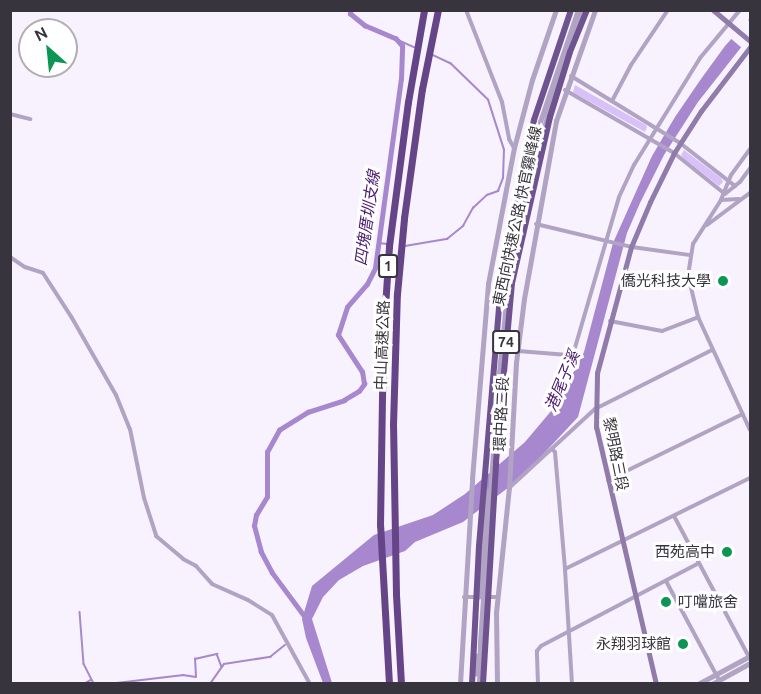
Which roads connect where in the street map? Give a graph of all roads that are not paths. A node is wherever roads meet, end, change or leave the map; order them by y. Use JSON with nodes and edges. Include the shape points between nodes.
{"nodes":[{"id":1,"x":424,"y":10,"type":"edge"},
{"id":2,"x":438,"y":10,"type":"edge"},
{"id":3,"x":466,"y":10,"type":"edge"},
{"id":4,"x":556,"y":10,"type":"edge"},
{"id":5,"x":571,"y":10,"type":"edge"},
{"id":6,"x":580,"y":10,"type":"edge"},
{"id":7,"x":587,"y":10,"type":"edge"},
{"id":8,"x":595,"y":10,"type":"edge"},
{"id":9,"x":668,"y":10,"type":"edge"},
{"id":10,"x":713,"y":10,"type":"edge"},
{"id":11,"x":740,"y":10,"type":"edge"},
{"id":12,"x":731,"y":25,"type":"junction"},
{"id":13,"x":750,"y":41,"type":"edge"},
{"id":14,"x":750,"y":47,"type":"edge"},
{"id":15,"x":570,"y":76,"type":"junction"},
{"id":16,"x":565,"y":90,"type":"junction"},
{"id":17,"x":612,"y":100,"type":"junction"},
{"id":18,"x":10,"y":114,"type":"edge"},
{"id":19,"x":30,"y":119,"type":"dead end"},
{"id":20,"x":655,"y":127,"type":"junction"},
{"id":21,"x":649,"y":138,"type":"junction"},
{"id":22,"x":680,"y":143,"type":"junction"},
{"id":23,"x":514,"y":148,"type":"junction"},
{"id":24,"x":750,"y":149,"type":"edge"},
{"id":25,"x":674,"y":153,"type":"junction"},
{"id":26,"x":750,"y":168,"type":"edge"},
{"id":27,"x":729,"y":182,"type":"junction"},
{"id":28,"x":735,"y":186,"type":"junction"},
{"id":29,"x":750,"y":193,"type":"edge"},
{"id":30,"x":725,"y":194,"type":"junction"},
{"id":31,"x":745,"y":196,"type":"junction"},
{"id":32,"x":721,"y":200,"type":"junction"},
{"id":33,"x":536,"y":224,"type":"junction"},
{"id":34,"x":698,"y":234,"type":"junction"},
{"id":35,"x":607,"y":242,"type":"junction"},
{"id":36,"x":631,"y":247,"type":"junction"},
{"id":37,"x":690,"y":255,"type":"junction"},
{"id":38,"x":10,"y":257,"type":"edge"},
{"id":39,"x":698,"y":317,"type":"junction"},
{"id":40,"x":609,"y":321,"type":"junction"},
{"id":41,"x":712,"y":350,"type":"junction"},
{"id":42,"x":518,"y":351,"type":"junction"},
{"id":43,"x":595,"y":409,"type":"junction"},
{"id":44,"x":743,"y":414,"type":"junction"},
{"id":45,"x":750,"y":430,"type":"edge"},
{"id":46,"x":552,"y":449,"type":"junction"},
{"id":47,"x":750,"y":478,"type":"edge"},
{"id":48,"x":608,"y":480,"type":"junction"},
{"id":49,"x":509,"y":488,"type":"junction"},
{"id":50,"x":488,"y":504,"type":"junction"},
{"id":51,"x":674,"y":516,"type":"junction"},
{"id":52,"x":622,"y":542,"type":"junction"},
{"id":53,"x":699,"y":563,"type":"junction"},
{"id":54,"x":565,"y":569,"type":"junction"},
{"id":55,"x":666,"y":581,"type":"junction"},
{"id":56,"x":464,"y":597,"type":"junction"},
{"id":57,"x":481,"y":597,"type":"junction"},
{"id":58,"x":497,"y":597,"type":"junction"},
{"id":59,"x":635,"y":597,"type":"junction"},
{"id":60,"x":569,"y":631,"type":"junction"},
{"id":61,"x":750,"y":659,"type":"edge"},
{"id":62,"x":716,"y":674,"type":"junction"},
{"id":63,"x":719,"y":680,"type":"junction"},
{"id":64,"x":310,"y":684,"type":"edge"},
{"id":65,"x":388,"y":684,"type":"edge"},
{"id":66,"x":401,"y":684,"type":"edge"},
{"id":67,"x":460,"y":684,"type":"edge"},
{"id":68,"x":478,"y":684,"type":"edge"},
{"id":69,"x":497,"y":684,"type":"edge"},
{"id":70,"x":538,"y":684,"type":"edge"},
{"id":71,"x":572,"y":684,"type":"edge"},
{"id":72,"x":656,"y":684,"type":"edge"},
{"id":73,"x":698,"y":684,"type":"edge"},
{"id":74,"x":712,"y":684,"type":"edge"}],
"edges":[{"from":1,"to":65,"type":"highway","name":"中山高速公路","number":"1","via":[[389,246],[380,525]]},
{"from":2,"to":66,"type":"highway","name":"中山高速公路","number":"1","via":[[422,89],[402,240],[395,346],[394,520]]},
{"from":3,"to":23,"type":"street","via":[[502,102]]},
{"from":4,"to":23,"type":"street","name":"環中路二段"},
{"from":5,"to":68,"type":"highway","name":"東西向快速公路 快官霧峰線","number":"74","bridge":true,"via":[[534,120],[501,273],[480,535]]},
{"from":6,"to":50,"type":"street","name":"環中路二段","bridge":true,"via":[[551,99],[509,272]]},
{"from":6,"to":50,"type":"street","name":"環中路二段","bridge":true,"via":[[540,122],[507,264]]},
{"from":7,"to":68,"type":"highway","name":"東西向快速公路 快官霧峰線","number":"74","bridge":true,"via":[[550,117],[512,283]]},
{"from":8,"to":15,"type":"street","name":"環中路二段"},
{"from":9,"to":17,"type":"street"},
{"from":10,"to":12,"type":"main road"},
{"from":11,"to":12,"type":"street"},
{"from":12,"to":13,"type":"main road"},
{"from":12,"to":20,"type":"street","via":[[700,58]]},
{"from":14,"to":22,"type":"main road","name":"黎明路三段"},
{"from":15,"to":16,"type":"street","name":"環中路二段"},
{"from":15,"to":17,"type":"street"},
{"from":16,"to":21,"type":"street"},
{"from":16,"to":33,"type":"street","name":"環中路二段"},
{"from":17,"to":20,"type":"street"},
{"from":18,"to":19,"type":"street"},
{"from":20,"to":21,"type":"street"},
{"from":20,"to":22,"type":"street"},
{"from":21,"to":25,"type":"street"},
{"from":21,"to":35,"type":"street","via":[[620,197]]},
{"from":22,"to":25,"type":"main road","name":"黎明路三段"},
{"from":22,"to":27,"type":"street"},
{"from":23,"to":56,"type":"street","name":"環中路二段","via":[[488,284]]},
{"from":24,"to":27,"type":"street"},
{"from":25,"to":30,"type":"street"},
{"from":25,"to":36,"type":"main road","name":"黎明路三段"},
{"from":26,"to":28,"type":"street"},
{"from":27,"to":28,"type":"street"},
{"from":27,"to":30,"type":"street"},
{"from":28,"to":30,"type":"street"},
{"from":29,"to":31,"type":"street"},
{"from":30,"to":32,"type":"street"},
{"from":31,"to":32,"type":"street"},
{"from":31,"to":34,"type":"street"},
{"from":32,"to":34,"type":"street"},
{"from":33,"to":35,"type":"street"},
{"from":33,"to":42,"type":"street","name":"環中路二段"},
{"from":34,"to":37,"type":"street"},
{"from":35,"to":36,"type":"street"},
{"from":35,"to":42,"type":"street","via":[[572,354]]},
{"from":36,"to":37,"type":"street"},
{"from":36,"to":40,"type":"main road","name":"黎明路三段"},
{"from":37,"to":39,"type":"street","via":[[688,275]]},
{"from":38,"to":64,"type":"street","via":[[43,273],[116,395],[130,429],[156,536],[196,566],[212,584],[272,615]]},
{"from":39,"to":40,"type":"street","via":[[662,331]]},
{"from":39,"to":41,"type":"street"},
{"from":40,"to":43,"type":"main road","name":"黎明路三段","via":[[597,373]]},
{"from":41,"to":43,"type":"street"},
{"from":41,"to":44,"type":"street"},
{"from":42,"to":49,"type":"street","name":"環中路二段"},
{"from":43,"to":46,"type":"street"},
{"from":43,"to":48,"type":"main road","name":"黎明路三段"},
{"from":44,"to":45,"type":"street"},
{"from":44,"to":48,"type":"street"},
{"from":46,"to":49,"type":"street"},
{"from":46,"to":54,"type":"street"},
{"from":47,"to":51,"type":"street"},
{"from":48,"to":52,"type":"main road","name":"黎明路三段"},
{"from":49,"to":58,"type":"street","name":"環中路二段"},
{"from":50,"to":57,"type":"street"},
{"from":51,"to":52,"type":"street"},
{"from":51,"to":53,"type":"street"},
{"from":52,"to":54,"type":"street"},
{"from":52,"to":59,"type":"main road","name":"黎明路三段"},
{"from":53,"to":55,"type":"street"},
{"from":53,"to":61,"type":"street"},
{"from":54,"to":60,"type":"street"},
{"from":55,"to":59,"type":"street"},
{"from":55,"to":62,"type":"street"},
{"from":56,"to":57,"type":"street"},
{"from":56,"to":67,"type":"street","name":"環中路二段"},
{"from":57,"to":58,"type":"street"},
{"from":57,"to":68,"type":"street"},
{"from":58,"to":69,"type":"street","name":"環中路二段"},
{"from":59,"to":60,"type":"street"},
{"from":59,"to":72,"type":"main road","name":"黎明路三段"},
{"from":60,"to":70,"type":"street","via":[[539,648]]},
{"from":60,"to":71,"type":"street"},
{"from":61,"to":62,"type":"street"},
{"from":61,"to":63,"type":"street"},
{"from":62,"to":63,"type":"street"},
{"from":62,"to":73,"type":"street"},
{"from":63,"to":74,"type":"street"}]}
